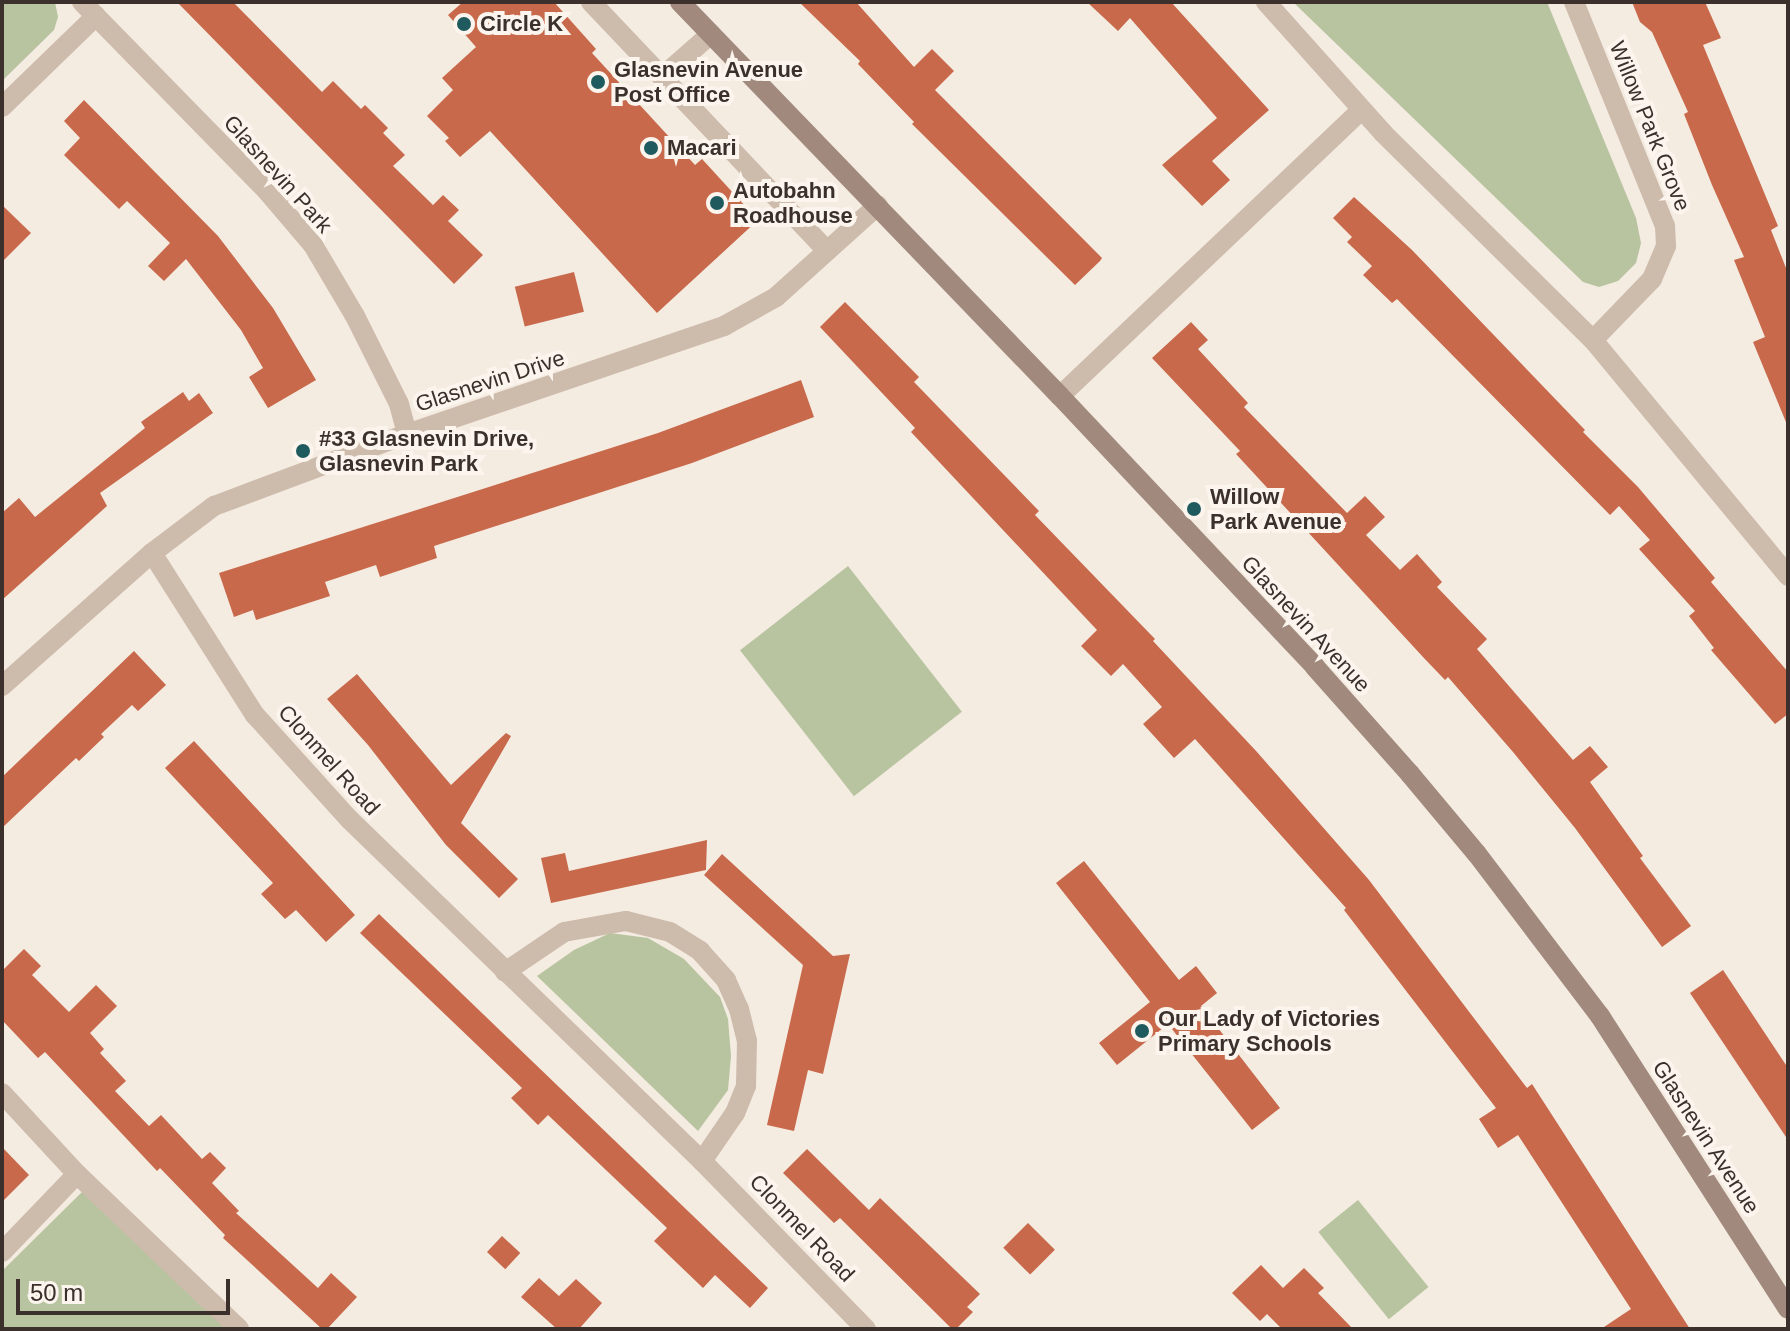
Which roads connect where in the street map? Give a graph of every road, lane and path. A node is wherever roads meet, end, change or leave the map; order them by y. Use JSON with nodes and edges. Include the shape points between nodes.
{"nodes":[{"id":1,"x":591,"y":2,"type":"edge"},
{"id":2,"x":680,"y":2,"type":"edge"},
{"id":3,"x":1266,"y":2,"type":"edge"},
{"id":4,"x":1574,"y":2,"type":"edge"},
{"id":5,"x":89,"y":9,"type":"edge"},
{"id":6,"x":711,"y":34,"type":"junction"},
{"id":7,"x":662,"y":77,"type":"junction"},
{"id":8,"x":2,"y":107,"type":"edge"},
{"id":9,"x":1361,"y":110,"type":"junction"},
{"id":10,"x":878,"y":205,"type":"junction"},
{"id":11,"x":827,"y":251,"type":"junction"},
{"id":12,"x":1593,"y":340,"type":"junction"},
{"id":13,"x":1060,"y":396,"type":"junction"},
{"id":14,"x":407,"y":434,"type":"junction"},
{"id":15,"x":152,"y":553,"type":"junction"},
{"id":16,"x":1788,"y":576,"type":"edge"},
{"id":17,"x":2,"y":686,"type":"edge"},
{"id":18,"x":505,"y":972,"type":"junction"},
{"id":19,"x":2,"y":1093,"type":"edge"},
{"id":20,"x":702,"y":1161,"type":"junction"},
{"id":21,"x":77,"y":1174,"type":"junction"},
{"id":22,"x":2,"y":1252,"type":"edge"},
{"id":23,"x":1788,"y":1309,"type":"edge"},
{"id":24,"x":862,"y":1328,"type":"edge"},
{"id":25,"x":239,"y":1329,"type":"edge"}],
"edges":[{"from":1,"to":7,"type":"street"},
{"from":2,"to":6,"type":"main road","name":"Glasnevin Avenue"},
{"from":3,"to":9,"type":"street"},
{"from":4,"to":12,"type":"street","name":"Willow Park Grove","via":[[1665,226],[1666,246],[1652,279]]},
{"from":5,"to":8,"type":"street","name":"Glasnevin Park"},
{"from":5,"to":14,"type":"street","name":"Glasnevin Park","via":[[313,245],[399,404]]},
{"from":6,"to":7,"type":"street"},
{"from":6,"to":10,"type":"main road","name":"Glasnevin Avenue"},
{"from":7,"to":11,"type":"street"},
{"from":9,"to":12,"type":"street"},
{"from":9,"to":13,"type":"street"},
{"from":10,"to":11,"type":"street","name":"Glasnevin Drive"},
{"from":10,"to":13,"type":"main road","name":"Glasnevin Avenue"},
{"from":11,"to":14,"type":"street","name":"Glasnevin Drive","via":[[776,297],[724,326]]},
{"from":12,"to":16,"type":"street"},
{"from":13,"to":23,"type":"main road","name":"Glasnevin Avenue","via":[[1315,667],[1486,866],[1600,1016]]},
{"from":14,"to":15,"type":"street","name":"Glasnevin Drive","via":[[214,506]]},
{"from":15,"to":17,"type":"street","name":"Glasnevin Drive"},
{"from":15,"to":18,"type":"street","name":"Clonmel Road","via":[[255,715],[349,819]]},
{"from":18,"to":20,"type":"street","name":"Clonmel Road"},
{"from":18,"to":20,"type":"street","via":[[564,932],[626,921],[670,932],[700,951],[726,980],[747,1041],[746,1086],[735,1113]]},
{"from":19,"to":21,"type":"street"},
{"from":20,"to":24,"type":"street","name":"Clonmel Road"},
{"from":21,"to":22,"type":"street"},
{"from":21,"to":25,"type":"street"}]}
